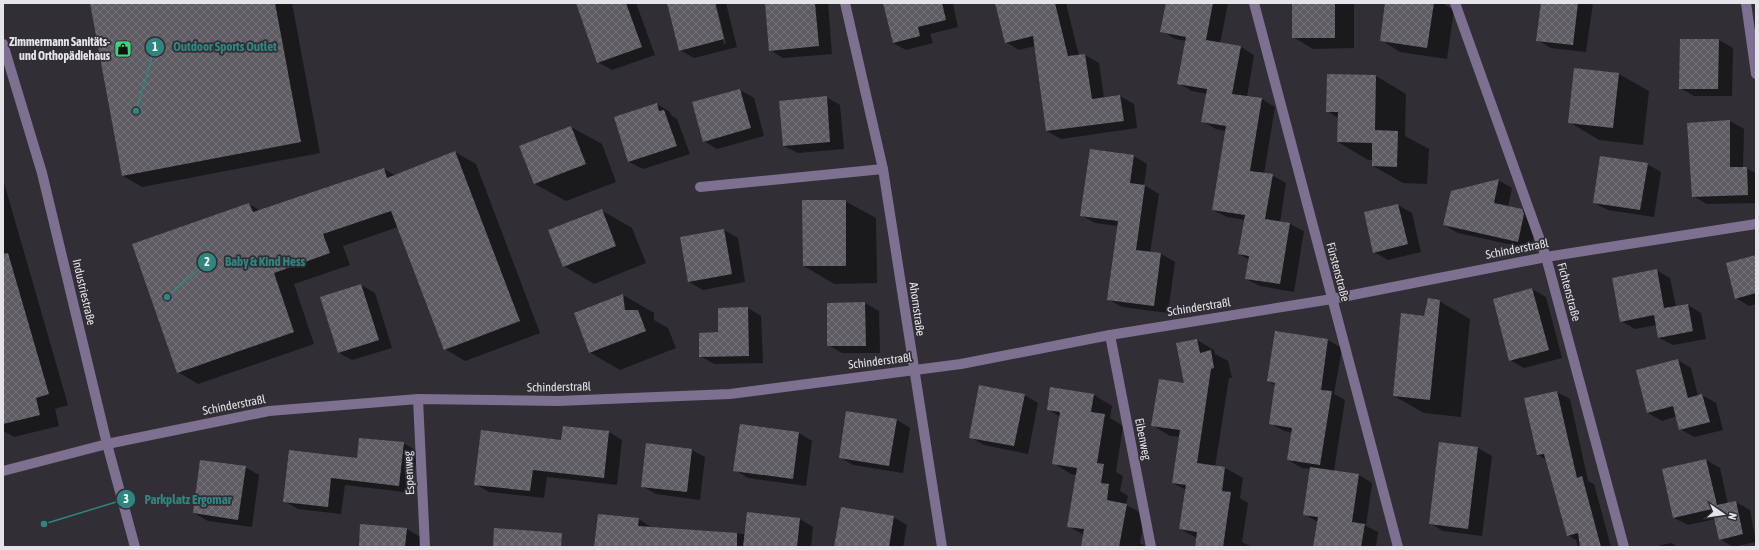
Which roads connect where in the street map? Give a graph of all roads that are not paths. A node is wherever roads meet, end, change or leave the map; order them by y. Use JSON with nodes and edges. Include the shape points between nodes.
{"nodes":[{"id":1,"x":845,"y":3,"type":"edge"},
{"id":2,"x":1254,"y":3,"type":"edge"},
{"id":3,"x":1455,"y":3,"type":"edge"},
{"id":4,"x":1746,"y":3,"type":"edge"},
{"id":5,"x":3,"y":44,"type":"edge"},
{"id":6,"x":1756,"y":74,"type":"edge"},
{"id":7,"x":883,"y":169,"type":"junction"},
{"id":8,"x":700,"y":187,"type":"dead end"},
{"id":9,"x":1756,"y":224,"type":"edge"},
{"id":10,"x":1546,"y":257,"type":"junction"},
{"id":11,"x":1332,"y":298,"type":"junction"},
{"id":12,"x":1110,"y":335,"type":"junction"},
{"id":13,"x":913,"y":370,"type":"junction"},
{"id":14,"x":418,"y":399,"type":"junction"},
{"id":15,"x":107,"y":444,"type":"junction"},
{"id":16,"x":3,"y":471,"type":"edge"},
{"id":17,"x":135,"y":547,"type":"edge"},
{"id":18,"x":425,"y":547,"type":"edge"},
{"id":19,"x":942,"y":547,"type":"edge"},
{"id":20,"x":1151,"y":547,"type":"edge"},
{"id":21,"x":1398,"y":547,"type":"edge"},
{"id":22,"x":1624,"y":547,"type":"edge"}],
"edges":[{"from":1,"to":7,"type":"street","name":"Ahornstraße"},
{"from":2,"to":11,"type":"street","name":"Fürstenstraße"},
{"from":3,"to":10,"type":"street","name":"Fichtenstraße"},
{"from":4,"to":6,"type":"street"},
{"from":5,"to":15,"type":"street","name":"Industriestraße","via":[[42,173]]},
{"from":7,"to":8,"type":"street"},
{"from":7,"to":13,"type":"street","name":"Ahornstraße"},
{"from":9,"to":10,"type":"street","name":"Schinderstraßl"},
{"from":10,"to":11,"type":"street","name":"Schinderstraßl"},
{"from":10,"to":22,"type":"street","name":"Fichtenstraße"},
{"from":11,"to":12,"type":"street","name":"Schinderstraßl"},
{"from":11,"to":21,"type":"street","name":"Fürstenstraße"},
{"from":12,"to":13,"type":"street","name":"Schinderstraßl","via":[[962,364]]},
{"from":12,"to":20,"type":"street","name":"Eibenweg"},
{"from":13,"to":14,"type":"street","name":"Schinderstraßl","via":[[730,394],[558,401]]},
{"from":13,"to":19,"type":"street","name":"Ahornstraße"},
{"from":14,"to":15,"type":"street","name":"Schinderstraßl","via":[[269,411]]},
{"from":14,"to":18,"type":"street","name":"Espenweg"},
{"from":15,"to":16,"type":"street","name":"Schinderstraßl"},
{"from":15,"to":17,"type":"street","name":"Industriestraße"}]}
